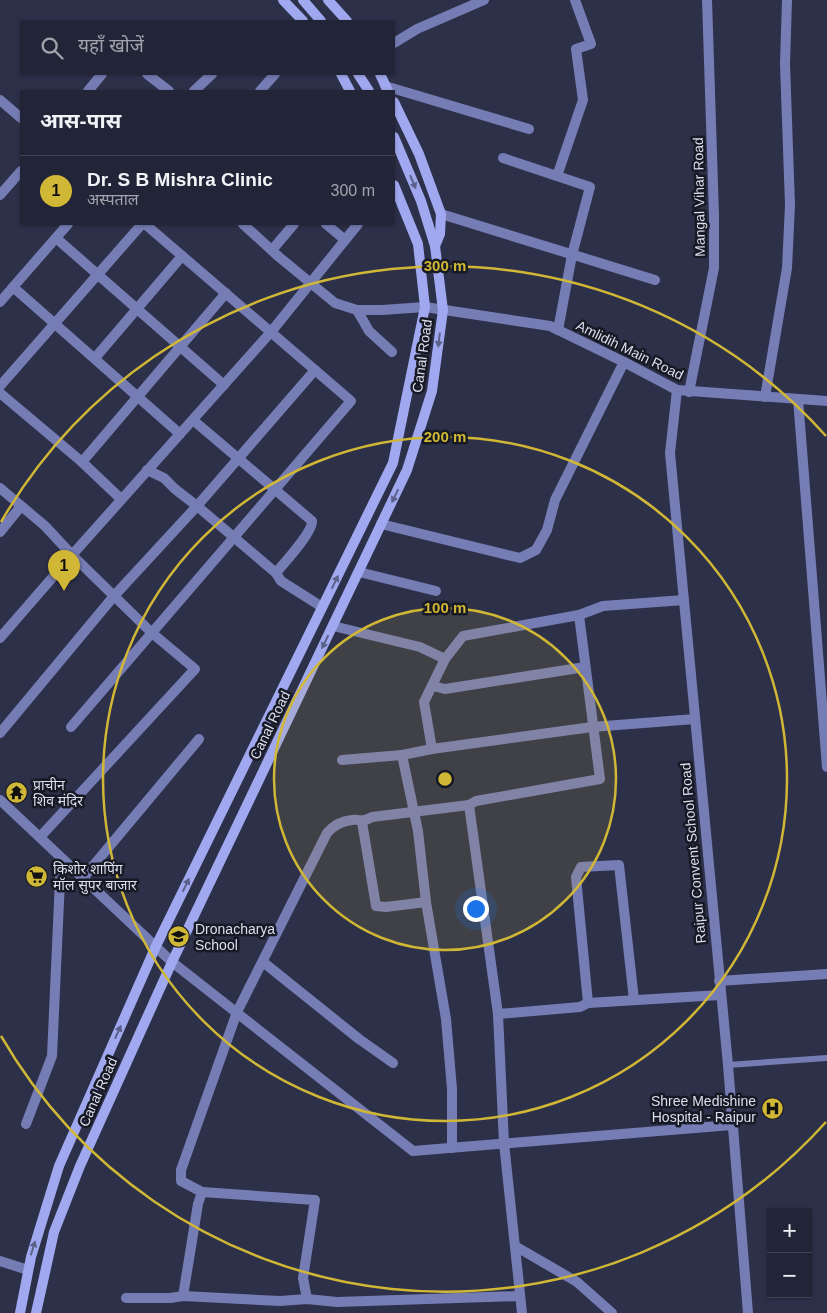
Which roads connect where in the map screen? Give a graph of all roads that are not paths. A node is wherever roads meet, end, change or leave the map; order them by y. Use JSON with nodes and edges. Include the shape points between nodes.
{"nodes":[{"id":1,"x":283,"y":0,"type":"edge"},
{"id":2,"x":303,"y":0,"type":"edge"},
{"id":3,"x":328,"y":0,"type":"edge"},
{"id":4,"x":484,"y":0,"type":"edge"},
{"id":5,"x":575,"y":0,"type":"edge"},
{"id":6,"x":707,"y":0,"type":"edge"},
{"id":7,"x":787,"y":0,"type":"edge"},
{"id":8,"x":302,"y":20,"type":"edge"},
{"id":9,"x":319,"y":20,"type":"edge"},
{"id":10,"x":346,"y":20,"type":"edge"},
{"id":11,"x":395,"y":42,"type":"edge"},
{"id":12,"x":101,"y":75,"type":"edge"},
{"id":13,"x":148,"y":75,"type":"edge"},
{"id":14,"x":211,"y":75,"type":"edge"},
{"id":15,"x":274,"y":75,"type":"edge"},
{"id":16,"x":342,"y":75,"type":"edge"},
{"id":17,"x":359,"y":75,"type":"edge"},
{"id":18,"x":380,"y":75,"type":"edge"},
{"id":19,"x":387,"y":88,"type":"edge"},
{"id":20,"x":89,"y":90,"type":"edge"},
{"id":21,"x":168,"y":90,"type":"edge"},
{"id":22,"x":195,"y":90,"type":"edge"},
{"id":23,"x":261,"y":90,"type":"edge"},
{"id":24,"x":349,"y":90,"type":"edge"},
{"id":25,"x":368,"y":90,"type":"edge"},
{"id":26,"x":395,"y":90,"type":"edge"},
{"id":27,"x":0,"y":100,"type":"edge"},
{"id":28,"x":395,"y":104,"type":"edge"},
{"id":29,"x":20,"y":117,"type":"edge"},
{"id":30,"x":529,"y":129,"type":"dead end"},
{"id":31,"x":395,"y":139,"type":"edge"},
{"id":32,"x":503,"y":158,"type":"dead end"},
{"id":33,"x":20,"y":172,"type":"edge"},
{"id":34,"x":558,"y":176,"type":"junction"},
{"id":35,"x":395,"y":187,"type":"edge"},
{"id":36,"x":1,"y":191,"type":"edge"},
{"id":37,"x":441,"y":214,"type":"junction"},
{"id":38,"x":67,"y":225,"type":"edge"},
{"id":39,"x":142,"y":225,"type":"edge"},
{"id":40,"x":144,"y":225,"type":"edge"},
{"id":41,"x":244,"y":225,"type":"edge"},
{"id":42,"x":293,"y":225,"type":"edge"},
{"id":43,"x":327,"y":225,"type":"edge"},
{"id":44,"x":357,"y":225,"type":"edge"},
{"id":45,"x":56,"y":238,"type":"junction"},
{"id":46,"x":345,"y":240,"type":"junction"},
{"id":47,"x":435,"y":246,"type":"junction"},
{"id":48,"x":272,"y":250,"type":"junction"},
{"id":49,"x":572,"y":255,"type":"junction"},
{"id":50,"x":182,"y":256,"type":"junction"},
{"id":51,"x":97,"y":275,"type":"junction"},
{"id":52,"x":655,"y":280,"type":"dead end"},
{"id":53,"x":311,"y":282,"type":"junction"},
{"id":54,"x":13,"y":287,"type":"junction"},
{"id":55,"x":226,"y":293,"type":"junction"},
{"id":56,"x":0,"y":302,"type":"edge"},
{"id":57,"x":425,"y":307,"type":"junction"},
{"id":58,"x":136,"y":309,"type":"junction"},
{"id":59,"x":357,"y":310,"type":"junction"},
{"id":60,"x":442,"y":310,"type":"junction"},
{"id":61,"x":55,"y":323,"type":"junction"},
{"id":62,"x":558,"y":330,"type":"junction"},
{"id":63,"x":271,"y":332,"type":"junction"},
{"id":64,"x":181,"y":347,"type":"junction"},
{"id":65,"x":392,"y":352,"type":"dead end"},
{"id":66,"x":95,"y":358,"type":"junction"},
{"id":67,"x":624,"y":362,"type":"junction"},
{"id":68,"x":315,"y":370,"type":"junction"},
{"id":69,"x":224,"y":385,"type":"junction"},
{"id":70,"x":0,"y":386,"type":"edge"},
{"id":71,"x":677,"y":390,"type":"junction"},
{"id":72,"x":689,"y":392,"type":"junction"},
{"id":73,"x":0,"y":393,"type":"edge"},
{"id":74,"x":138,"y":396,"type":"junction"},
{"id":75,"x":765,"y":397,"type":"junction"},
{"id":76,"x":798,"y":399,"type":"junction"},
{"id":77,"x":827,"y":401,"type":"edge"},
{"id":78,"x":192,"y":420,"type":"junction"},
{"id":79,"x":180,"y":434,"type":"junction"},
{"id":80,"x":238,"y":457,"type":"junction"},
{"id":81,"x":82,"y":462,"type":"junction"},
{"id":82,"x":148,"y":470,"type":"junction"},
{"id":83,"x":0,"y":488,"type":"edge"},
{"id":84,"x":275,"y":489,"type":"junction"},
{"id":85,"x":121,"y":500,"type":"junction"},
{"id":86,"x":21,"y":506,"type":"junction"},
{"id":87,"x":197,"y":506,"type":"junction"},
{"id":88,"x":382,"y":524,"type":"junction"},
{"id":89,"x":0,"y":532,"type":"edge"},
{"id":90,"x":234,"y":538,"type":"junction"},
{"id":91,"x":72,"y":555,"type":"junction"},
{"id":92,"x":359,"y":572,"type":"junction"},
{"id":93,"x":276,"y":573,"type":"junction"},
{"id":94,"x":436,"y":591,"type":"dead end"},
{"id":95,"x":114,"y":596,"type":"junction"},
{"id":96,"x":684,"y":600,"type":"junction"},
{"id":97,"x":322,"y":607,"type":"junction"},
{"id":98,"x":579,"y":615,"type":"junction"},
{"id":99,"x":333,"y":626,"type":"junction"},
{"id":100,"x":152,"y":633,"type":"junction"},
{"id":101,"x":0,"y":638,"type":"edge"},
{"id":102,"x":445,"y":659,"type":"junction"},
{"id":103,"x":585,"y":667,"type":"junction"},
{"id":104,"x":432,"y":686,"type":"junction"},
{"id":105,"x":695,"y":719,"type":"junction"},
{"id":106,"x":592,"y":727,"type":"junction"},
{"id":107,"x":71,"y":728,"type":"dead end"},
{"id":108,"x":0,"y":733,"type":"edge"},
{"id":109,"x":199,"y":739,"type":"dead end"},
{"id":110,"x":432,"y":748,"type":"junction"},
{"id":111,"x":402,"y":755,"type":"junction"},
{"id":112,"x":342,"y":760,"type":"dead end"},
{"id":113,"x":827,"y":767,"type":"edge"},
{"id":114,"x":0,"y":800,"type":"edge"},
{"id":115,"x":469,"y":805,"type":"junction"},
{"id":116,"x":413,"y":811,"type":"junction"},
{"id":117,"x":362,"y":822,"type":"junction"},
{"id":118,"x":40,"y":838,"type":"junction"},
{"id":119,"x":61,"y":858,"type":"junction"},
{"id":120,"x":82,"y":878,"type":"junction"},
{"id":121,"x":426,"y":902,"type":"junction"},
{"id":122,"x":156,"y":946,"type":"junction"},
{"id":123,"x":172,"y":962,"type":"junction"},
{"id":124,"x":263,"y":962,"type":"junction"},
{"id":125,"x":827,"y":974,"type":"edge"},
{"id":126,"x":719,"y":981,"type":"junction"},
{"id":127,"x":720,"y":995,"type":"junction"},
{"id":128,"x":634,"y":1000,"type":"junction"},
{"id":129,"x":588,"y":1003,"type":"junction"},
{"id":130,"x":237,"y":1012,"type":"junction"},
{"id":131,"x":498,"y":1014,"type":"junction"},
{"id":132,"x":827,"y":1058,"type":"edge"},
{"id":133,"x":393,"y":1064,"type":"dead end"},
{"id":134,"x":728,"y":1065,"type":"junction"},
{"id":135,"x":26,"y":1124,"type":"dead end"},
{"id":136,"x":732,"y":1125,"type":"junction"},
{"id":137,"x":504,"y":1144,"type":"junction"},
{"id":138,"x":452,"y":1148,"type":"junction"},
{"id":139,"x":202,"y":1192,"type":"junction"},
{"id":140,"x":515,"y":1246,"type":"junction"},
{"id":141,"x":0,"y":1261,"type":"edge"},
{"id":142,"x":28,"y":1270,"type":"junction"},
{"id":143,"x":183,"y":1296,"type":"junction"},
{"id":144,"x":520,"y":1296,"type":"junction"},
{"id":145,"x":126,"y":1298,"type":"dead end"},
{"id":146,"x":307,"y":1299,"type":"junction"},
{"id":147,"x":20,"y":1313,"type":"edge"},
{"id":148,"x":36,"y":1313,"type":"edge"},
{"id":149,"x":522,"y":1313,"type":"edge"},
{"id":150,"x":612,"y":1313,"type":"edge"},
{"id":151,"x":748,"y":1313,"type":"edge"}],
"edges":[{"from":1,"to":8,"type":"main road"},
{"from":2,"to":9,"type":"main road"},
{"from":3,"to":10,"type":"main road"},
{"from":4,"to":11,"type":"street","via":[[417,29]]},
{"from":5,"to":34,"type":"street","via":[[591,44],[576,50],[583,100]]},
{"from":6,"to":72,"type":"street","name":"Mangal Vihar Road","via":[[714,268]]},
{"from":7,"to":75,"type":"street","via":[[785,64],[790,205],[787,268]]},
{"from":12,"to":20,"type":"street"},
{"from":13,"to":21,"type":"street"},
{"from":14,"to":22,"type":"street"},
{"from":15,"to":23,"type":"street"},
{"from":16,"to":24,"type":"main road"},
{"from":17,"to":25,"type":"main road"},
{"from":18,"to":19,"type":"main road"},
{"from":26,"to":30,"type":"street"},
{"from":27,"to":29,"type":"street"},
{"from":28,"to":37,"type":"main road","via":[[419,154]]},
{"from":31,"to":47,"type":"main road","name":"Canal Road","one_way":true},
{"from":32,"to":34,"type":"street"},
{"from":33,"to":36,"type":"street"},
{"from":34,"to":49,"type":"street","via":[[590,187]]},
{"from":35,"to":57,"type":"main road","name":"Canal Road","via":[[418,244]]},
{"from":37,"to":47,"type":"main road","via":[[440,234]]},
{"from":37,"to":49,"type":"street"},
{"from":38,"to":45,"type":"street"},
{"from":39,"to":51,"type":"street"},
{"from":40,"to":50,"type":"street"},
{"from":41,"to":48,"type":"street","name":"Amlidih Main Road"},
{"from":42,"to":48,"type":"street"},
{"from":43,"to":46,"type":"street"},
{"from":44,"to":46,"type":"street"},
{"from":45,"to":51,"type":"street"},
{"from":45,"to":54,"type":"street"},
{"from":46,"to":53,"type":"street"},
{"from":47,"to":60,"type":"main road","name":"Canal Road"},
{"from":48,"to":53,"type":"street","name":"Amlidih Main Road"},
{"from":49,"to":52,"type":"street"},
{"from":49,"to":62,"type":"street"},
{"from":50,"to":55,"type":"street"},
{"from":50,"to":58,"type":"street"},
{"from":51,"to":58,"type":"street"},
{"from":51,"to":61,"type":"street"},
{"from":53,"to":59,"type":"street","name":"Amlidih Main Road","via":[[335,303]]},
{"from":53,"to":63,"type":"street"},
{"from":54,"to":56,"type":"street"},
{"from":54,"to":61,"type":"street"},
{"from":55,"to":63,"type":"street"},
{"from":55,"to":64,"type":"street"},
{"from":57,"to":59,"type":"street","name":"Amlidih Main Road"},
{"from":57,"to":60,"type":"street","name":"Amlidih Main Road"},
{"from":97,"to":57,"type":"main road","name":"Canal Road","one_way":true,"via":[[393,463]]},
{"from":58,"to":64,"type":"street"},
{"from":58,"to":66,"type":"street"},
{"from":59,"to":65,"type":"street","via":[[369,331]]},
{"from":60,"to":62,"type":"street","name":"Amlidih Main Road","via":[[550,326]]},
{"from":60,"to":88,"type":"main road","name":"Canal Road","one_way":true,"via":[[432,391],[407,470]]},
{"from":61,"to":66,"type":"street"},
{"from":61,"to":70,"type":"street"},
{"from":62,"to":67,"type":"street","name":"Amlidih Main Road"},
{"from":63,"to":68,"type":"street"},
{"from":63,"to":69,"type":"street"},
{"from":64,"to":69,"type":"street"},
{"from":64,"to":74,"type":"street"},
{"from":66,"to":74,"type":"street"},
{"from":67,"to":71,"type":"street","name":"Amlidih Main Road"},
{"from":67,"to":88,"type":"street","via":[[554,500],[547,530],[536,550],[520,558]]},
{"from":68,"to":80,"type":"street"},
{"from":68,"to":84,"type":"street","via":[[351,401]]},
{"from":69,"to":78,"type":"street"},
{"from":71,"to":72,"type":"street","name":"Amlidih Main Road"},
{"from":71,"to":96,"type":"street","name":"Raipur Convent School Road","via":[[670,453]]},
{"from":72,"to":75,"type":"street","name":"Amlidih Main Road"},
{"from":73,"to":81,"type":"street"},
{"from":74,"to":79,"type":"street"},
{"from":74,"to":81,"type":"street"},
{"from":75,"to":76,"type":"street","name":"Amlidih Main Road"},
{"from":76,"to":77,"type":"street","name":"Amlidih Main Road"},
{"from":76,"to":113,"type":"street"},
{"from":78,"to":79,"type":"street"},
{"from":78,"to":80,"type":"street"},
{"from":79,"to":82,"type":"street"},
{"from":80,"to":84,"type":"street"},
{"from":80,"to":87,"type":"street"},
{"from":81,"to":85,"type":"street"},
{"from":82,"to":85,"type":"street"},
{"from":82,"to":87,"type":"street","via":[[164,478]]},
{"from":83,"to":86,"type":"street"},
{"from":84,"to":90,"type":"street"},
{"from":84,"to":93,"type":"street","via":[[312,520],[307,534]]},
{"from":85,"to":91,"type":"street"},
{"from":86,"to":89,"type":"street"},
{"from":86,"to":91,"type":"street"},
{"from":87,"to":90,"type":"street"},
{"from":87,"to":95,"type":"street"},
{"from":88,"to":92,"type":"main road","name":"Canal Road"},
{"from":90,"to":93,"type":"street"},
{"from":90,"to":100,"type":"street"},
{"from":91,"to":95,"type":"street"},
{"from":91,"to":101,"type":"street"},
{"from":92,"to":94,"type":"street"},
{"from":92,"to":99,"type":"main road","name":"Canal Road"},
{"from":93,"to":97,"type":"street","via":[[281,581]]},
{"from":95,"to":100,"type":"street"},
{"from":95,"to":108,"type":"street"},
{"from":96,"to":98,"type":"street","via":[[603,606]]},
{"from":96,"to":105,"type":"street","name":"Raipur Convent School Road"},
{"from":122,"to":97,"type":"main road","name":"Canal Road","one_way":true},
{"from":98,"to":102,"type":"street","via":[[463,636]]},
{"from":98,"to":103,"type":"street"},
{"from":99,"to":102,"type":"street","via":[[420,647]]},
{"from":99,"to":123,"type":"main road","name":"Canal Road","one_way":true},
{"from":100,"to":107,"type":"street"},
{"from":100,"to":118,"type":"street","via":[[195,669]]},
{"from":102,"to":104,"type":"street"},
{"from":103,"to":104,"type":"street","via":[[445,689]]},
{"from":103,"to":106,"type":"street"},
{"from":104,"to":110,"type":"street","via":[[424,702]]},
{"from":105,"to":106,"type":"street"},
{"from":105,"to":126,"type":"street","name":"Raipur Convent School Road"},
{"from":106,"to":110,"type":"street"},
{"from":106,"to":115,"type":"street","via":[[600,780],[476,801]]},
{"from":109,"to":120,"type":"street"},
{"from":110,"to":111,"type":"street"},
{"from":111,"to":112,"type":"street"},
{"from":111,"to":116,"type":"street"},
{"from":114,"to":118,"type":"street"},
{"from":115,"to":116,"type":"street"},
{"from":115,"to":131,"type":"street"},
{"from":116,"to":117,"type":"street","via":[[372,817]]},
{"from":116,"to":121,"type":"street"},
{"from":117,"to":121,"type":"street","via":[[376,906]]},
{"from":117,"to":124,"type":"street","via":[[353,820],[333,826],[326,833]]},
{"from":118,"to":119,"type":"street"},
{"from":119,"to":120,"type":"street"},
{"from":119,"to":135,"type":"street","via":[[52,1056]]},
{"from":120,"to":122,"type":"street"},
{"from":121,"to":138,"type":"street","via":[[446,1019],[452,1089]]},
{"from":122,"to":123,"type":"street"},
{"from":142,"to":122,"type":"main road","name":"Canal Road","one_way":true,"via":[[59,1166]]},
{"from":123,"to":130,"type":"street"},
{"from":123,"to":148,"type":"main road","name":"Canal Road","via":[[80,1166],[54,1232]]},
{"from":124,"to":130,"type":"street"},
{"from":124,"to":133,"type":"street"},
{"from":125,"to":126,"type":"street"},
{"from":126,"to":127,"type":"street","name":"Raipur Convent School Road"},
{"from":127,"to":128,"type":"street"},
{"from":127,"to":134,"type":"street","name":"Raipur Convent School Road"},
{"from":128,"to":129,"type":"street"},
{"from":128,"to":129,"type":"street","via":[[619,865],[581,867],[576,877]]},
{"from":129,"to":131,"type":"street","via":[[580,1007]]},
{"from":130,"to":138,"type":"street","via":[[413,1151]]},
{"from":130,"to":139,"type":"street","via":[[181,1170],[181,1181]]},
{"from":131,"to":137,"type":"street"},
{"from":132,"to":134,"type":"lane"},
{"from":134,"to":136,"type":"street","name":"Raipur Convent School Road"},
{"from":136,"to":137,"type":"street"},
{"from":136,"to":151,"type":"street","name":"Raipur Convent School Road"},
{"from":137,"to":138,"type":"street"},
{"from":137,"to":140,"type":"street"},
{"from":139,"to":143,"type":"street"},
{"from":139,"to":146,"type":"street","via":[[315,1200],[304,1278]]},
{"from":140,"to":144,"type":"street"},
{"from":140,"to":150,"type":"street","via":[[577,1282]]},
{"from":141,"to":142,"type":"street"},
{"from":142,"to":147,"type":"main road","name":"Canal Road"},
{"from":143,"to":145,"type":"street"},
{"from":143,"to":146,"type":"street","via":[[280,1301]]},
{"from":144,"to":146,"type":"street","via":[[337,1302]]},
{"from":144,"to":149,"type":"street"}]}
